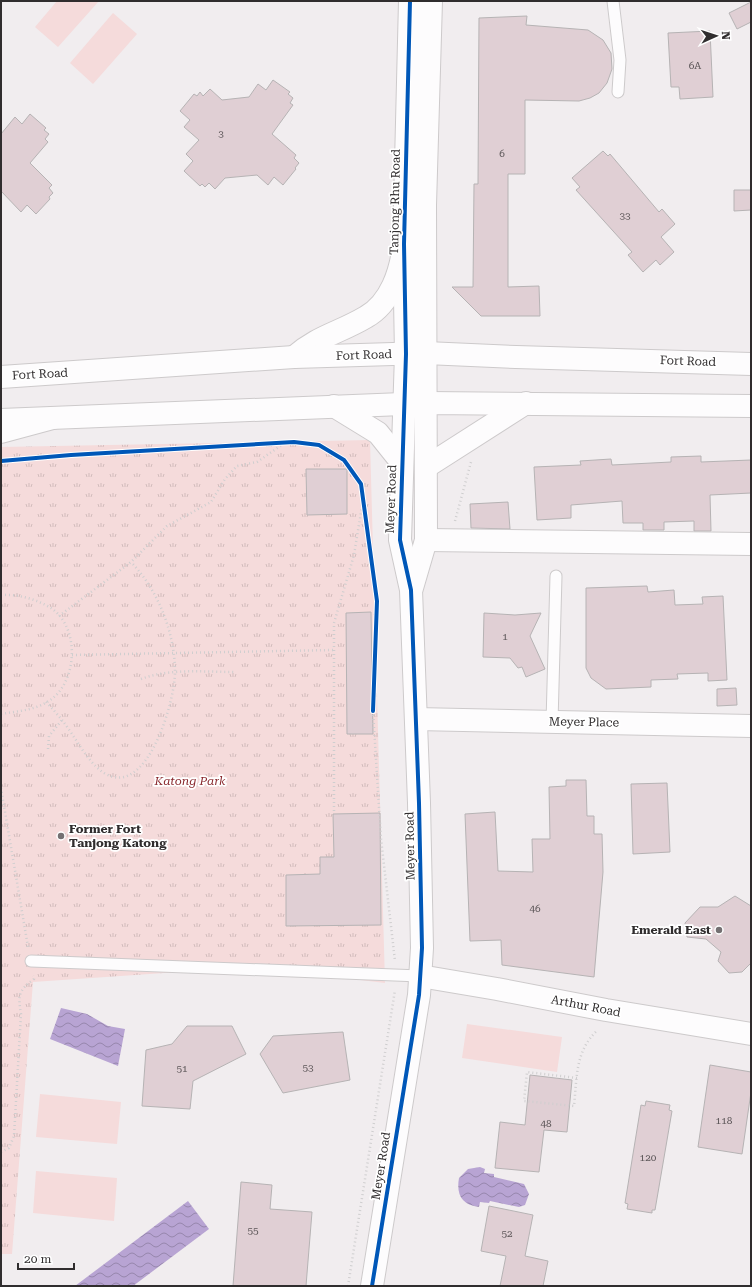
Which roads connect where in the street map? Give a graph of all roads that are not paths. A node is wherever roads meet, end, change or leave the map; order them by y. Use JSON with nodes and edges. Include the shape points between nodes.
{"nodes":[{"id":1,"x":410,"y":1,"type":"edge"},
{"id":2,"x":431,"y":1,"type":"edge"},
{"id":3,"x":613,"y":1,"type":"edge"},
{"id":4,"x":618,"y":92,"type":"dead end"},
{"id":5,"x":404,"y":244,"type":"junction"},
{"id":6,"x":416,"y":353,"type":"junction"},
{"id":7,"x":294,"y":358,"type":"junction"},
{"id":8,"x":751,"y":364,"type":"edge"},
{"id":9,"x":1,"y":377,"type":"edge"},
{"id":10,"x":426,"y":403,"type":"junction"},
{"id":11,"x":526,"y":403,"type":"junction"},
{"id":12,"x":404,"y":404,"type":"junction"},
{"id":13,"x":334,"y":406,"type":"junction"},
{"id":14,"x":751,"y":406,"type":"edge"},
{"id":15,"x":53,"y":418,"type":"junction"},
{"id":16,"x":1,"y":420,"type":"edge"},
{"id":17,"x":1,"y":432,"type":"edge"},
{"id":18,"x":402,"y":463,"type":"junction"},
{"id":19,"x":426,"y":467,"type":"junction"},
{"id":20,"x":426,"y":540,"type":"junction"},
{"id":21,"x":751,"y":544,"type":"edge"},
{"id":22,"x":556,"y":576,"type":"dead end"},
{"id":23,"x":412,"y":590,"type":"junction"},
{"id":24,"x":416,"y":719,"type":"junction"},
{"id":25,"x":552,"y":722,"type":"junction"},
{"id":26,"x":751,"y":726,"type":"edge"},
{"id":27,"x":31,"y":961,"type":"road end"},
{"id":28,"x":420,"y":976,"type":"junction"},
{"id":29,"x":751,"y":1034,"type":"edge"},
{"id":30,"x":372,"y":1286,"type":"edge"}],
"edges":[{"from":1,"to":5,"type":"main road","name":"Tanjong Rhu Road"},
{"from":2,"to":6,"type":"main road","name":"Tanjong Rhu Road","via":[[425,205]]},
{"from":3,"to":4,"type":"lane","via":[[620,60]]},
{"from":5,"to":6,"type":"main road","name":"Tanjong Rhu Road"},
{"from":5,"to":7,"type":"main road","via":[[402,263],[380,306],[367,316],[319,338]]},
{"from":6,"to":7,"type":"main road","name":"Fort Road"},
{"from":6,"to":8,"type":"main road","name":"Fort Road"},
{"from":6,"to":10,"type":"main road","name":"Tanjong Rhu Road"},
{"from":6,"to":12,"type":"main road","name":"Tanjong Rhu Road"},
{"from":7,"to":9,"type":"main road","name":"Fort Road"},
{"from":10,"to":11,"type":"main road"},
{"from":10,"to":12,"type":"main road"},
{"from":10,"to":19,"type":"main road","name":"Meyer Road"},
{"from":11,"to":14,"type":"main road","via":[[660,407]]},
{"from":11,"to":19,"type":"main road"},
{"from":12,"to":13,"type":"main road"},
{"from":12,"to":18,"type":"main road","name":"Meyer Road"},
{"from":13,"to":15,"type":"main road"},
{"from":13,"to":18,"type":"main road","via":[[378,433]]},
{"from":15,"to":16,"type":"main road"},
{"from":15,"to":17,"type":"main road"},
{"from":18,"to":23,"type":"main road","name":"Meyer Road","via":[[400,540]]},
{"from":19,"to":20,"type":"main road","name":"Meyer Road"},
{"from":20,"to":21,"type":"main road"},
{"from":20,"to":23,"type":"main road","name":"Meyer Road"},
{"from":22,"to":25,"type":"lane"},
{"from":23,"to":24,"type":"main road","name":"Meyer Road"},
{"from":24,"to":25,"type":"main road","name":"Meyer Place"},
{"from":24,"to":28,"type":"main road","name":"Meyer Road","via":[[422,940]]},
{"from":25,"to":26,"type":"main road","name":"Meyer Place"},
{"from":27,"to":28,"type":"lane"},
{"from":28,"to":29,"type":"main road","name":"Arthur Road"},
{"from":28,"to":30,"type":"main road","name":"Meyer Road"}]}
